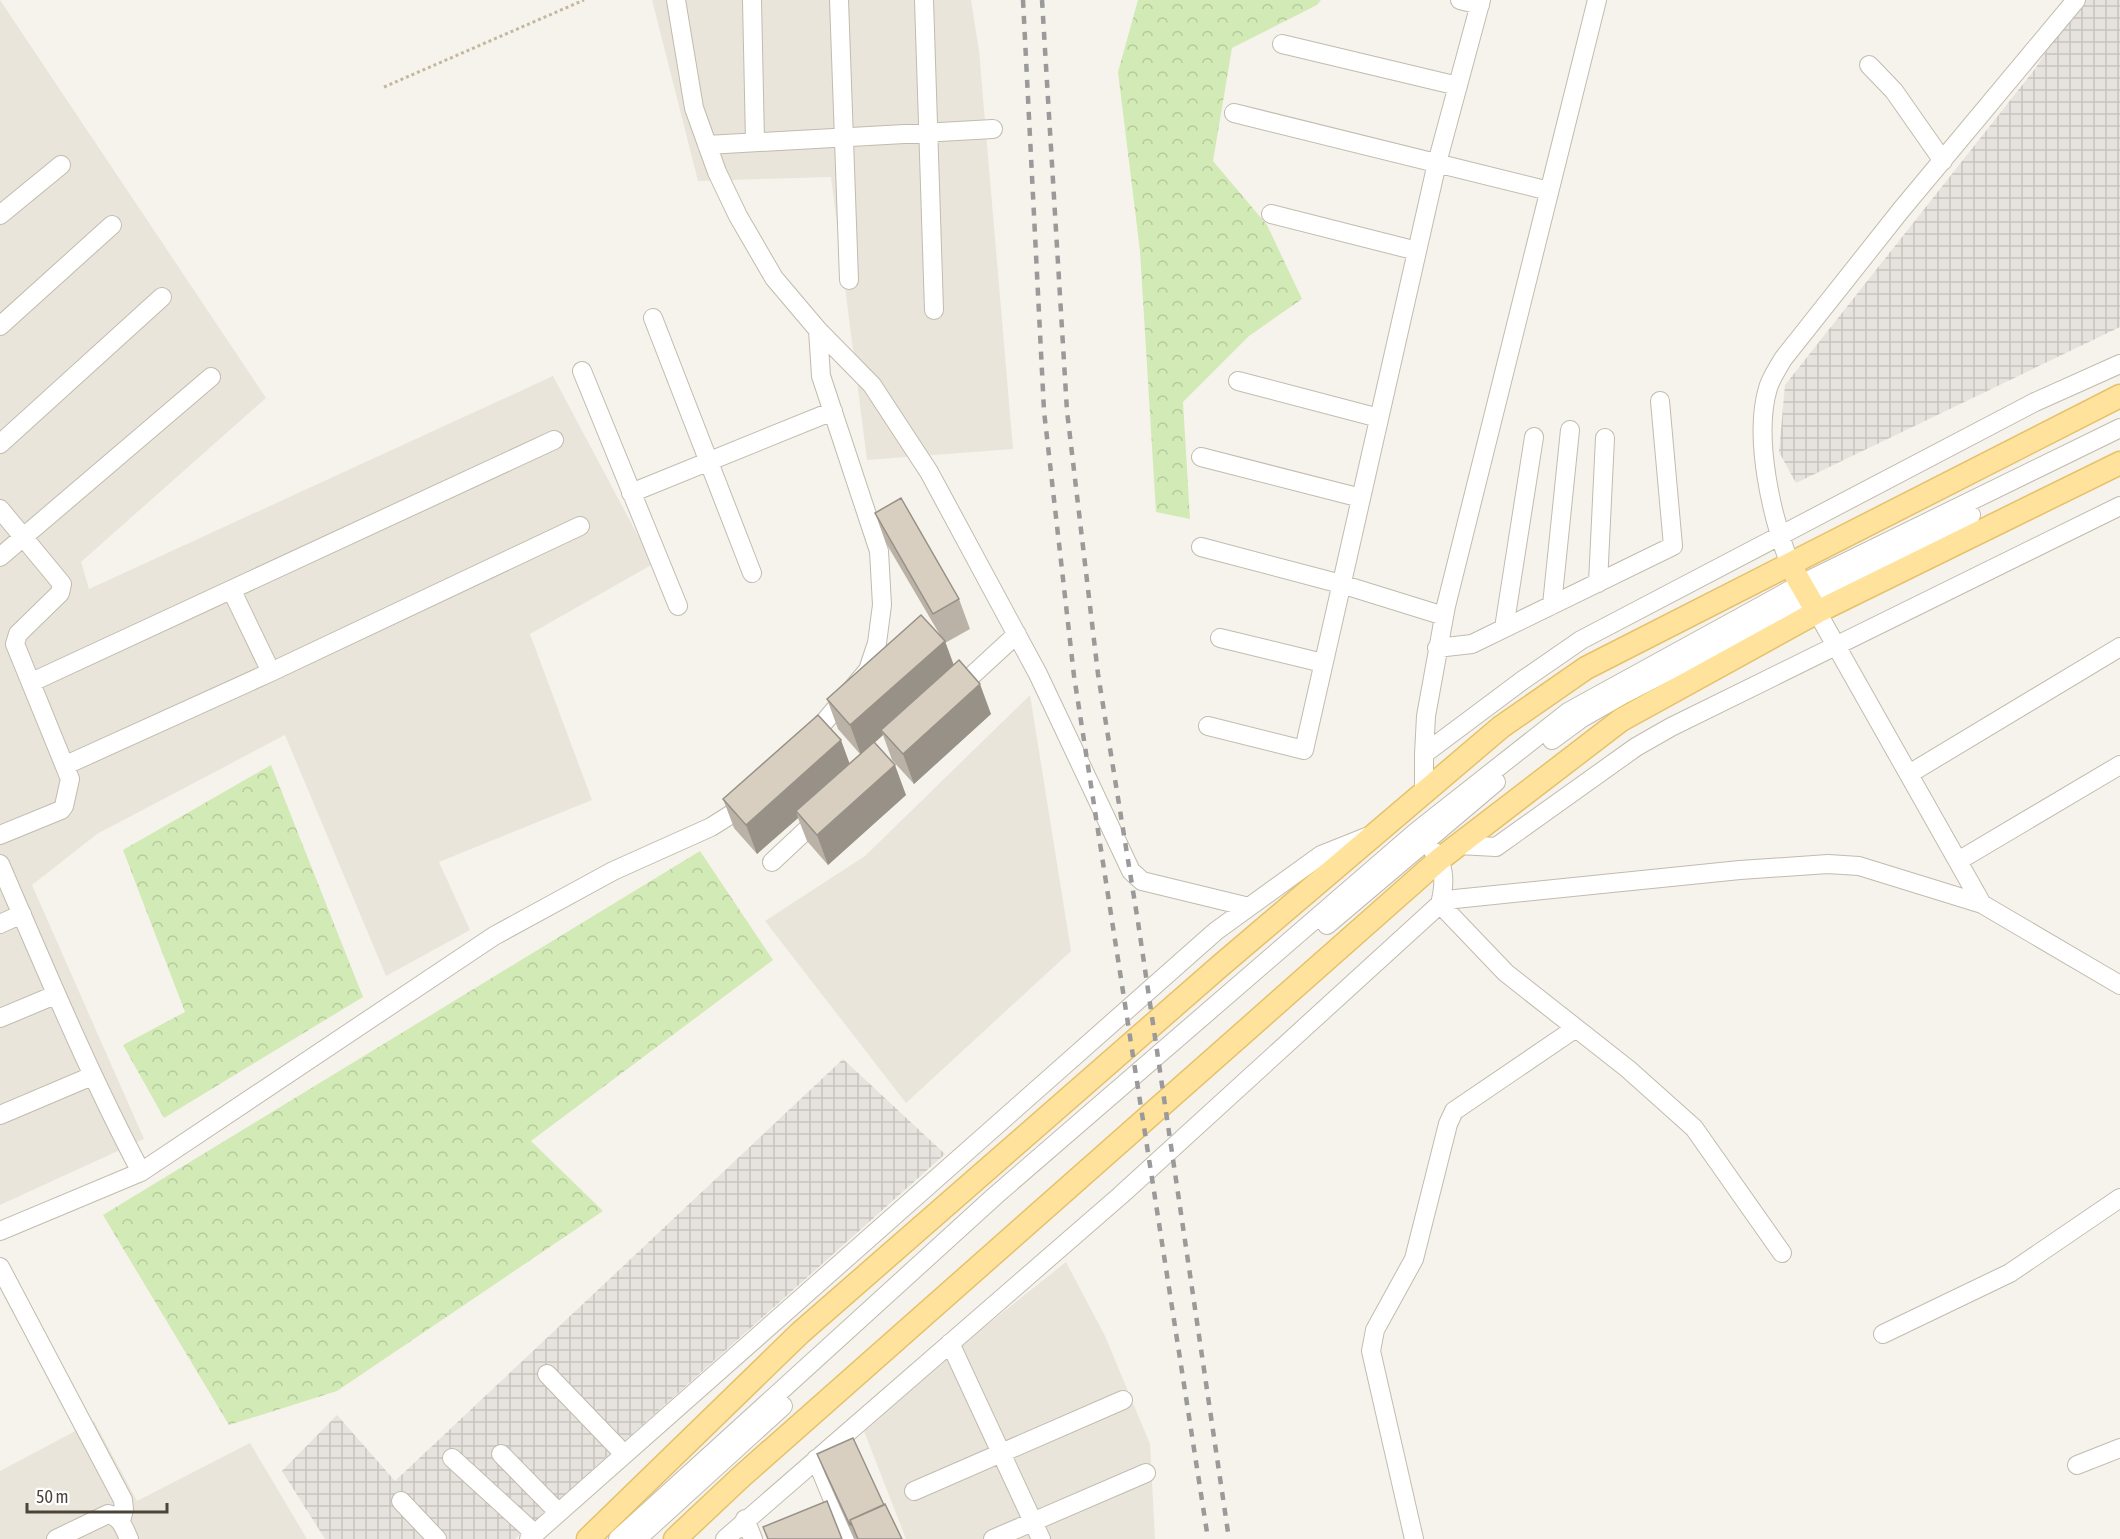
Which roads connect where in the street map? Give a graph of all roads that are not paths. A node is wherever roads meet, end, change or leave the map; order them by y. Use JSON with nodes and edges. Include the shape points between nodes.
{"nodes":[{"id":1,"x":676,"y":0,"type":"edge"},
{"id":2,"x":752,"y":0,"type":"edge"},
{"id":3,"x":839,"y":0,"type":"edge"},
{"id":4,"x":924,"y":0,"type":"edge"},
{"id":5,"x":1460,"y":0,"type":"edge"},
{"id":6,"x":1597,"y":0,"type":"edge"},
{"id":7,"x":2076,"y":0,"type":"edge"},
{"id":8,"x":1481,"y":3,"type":"edge"},
{"id":9,"x":1282,"y":44,"type":"dead end"},
{"id":10,"x":1869,"y":65,"type":"dead end"},
{"id":11,"x":1458,"y":86,"type":"junction"},
{"id":12,"x":1233,"y":113,"type":"dead end"},
{"id":13,"x":993,"y":129,"type":"dead end"},
{"id":14,"x":927,"y":133,"type":"junction"},
{"id":15,"x":842,"y":137,"type":"junction"},
{"id":16,"x":755,"y":142,"type":"junction"},
{"id":17,"x":707,"y":145,"type":"junction"},
{"id":18,"x":1943,"y":161,"type":"junction"},
{"id":19,"x":1437,"y":163,"type":"junction"},
{"id":20,"x":61,"y":165,"type":"dead end"},
{"id":21,"x":1549,"y":191,"type":"junction"},
{"id":22,"x":1271,"y":214,"type":"dead end"},
{"id":23,"x":0,"y":215,"type":"edge"},
{"id":24,"x":112,"y":225,"type":"dead end"},
{"id":25,"x":1417,"y":251,"type":"junction"},
{"id":26,"x":849,"y":280,"type":"dead end"},
{"id":27,"x":162,"y":297,"type":"dead end"},
{"id":28,"x":934,"y":309,"type":"dead end"},
{"id":29,"x":653,"y":318,"type":"dead end"},
{"id":30,"x":0,"y":326,"type":"edge"},
{"id":31,"x":818,"y":330,"type":"junction"},
{"id":32,"x":2120,"y":364,"type":"edge"},
{"id":33,"x":582,"y":371,"type":"dead end"},
{"id":34,"x":211,"y":377,"type":"dead end"},
{"id":35,"x":1238,"y":381,"type":"dead end"},
{"id":36,"x":2120,"y":396,"type":"edge"},
{"id":37,"x":1660,"y":401,"type":"dead end"},
{"id":38,"x":833,"y":411,"type":"junction"},
{"id":39,"x":1379,"y":418,"type":"junction"},
{"id":40,"x":2120,"y":428,"type":"edge"},
{"id":41,"x":1570,"y":430,"type":"dead end"},
{"id":42,"x":1534,"y":437,"type":"dead end"},
{"id":43,"x":1605,"y":438,"type":"dead end"},
{"id":44,"x":2120,"y":440,"type":"edge"},
{"id":45,"x":554,"y":441,"type":"dead end"},
{"id":46,"x":0,"y":444,"type":"edge"},
{"id":47,"x":1201,"y":457,"type":"dead end"},
{"id":48,"x":708,"y":462,"type":"junction"},
{"id":49,"x":2120,"y":463,"type":"edge"},
{"id":50,"x":631,"y":493,"type":"junction"},
{"id":51,"x":1361,"y":498,"type":"junction"},
{"id":52,"x":2120,"y":506,"type":"edge"},
{"id":53,"x":0,"y":509,"type":"edge"},
{"id":54,"x":580,"y":526,"type":"dead end"},
{"id":55,"x":24,"y":536,"type":"junction"},
{"id":56,"x":1779,"y":537,"type":"junction"},
{"id":57,"x":1201,"y":547,"type":"dead end"},
{"id":58,"x":0,"y":557,"type":"edge"},
{"id":59,"x":753,"y":573,"type":"dead end"},
{"id":60,"x":1598,"y":583,"type":"junction"},
{"id":61,"x":1341,"y":584,"type":"junction"},
{"id":62,"x":1804,"y":589,"type":"junction"},
{"id":63,"x":232,"y":591,"type":"junction"},
{"id":64,"x":1552,"y":604,"type":"junction"},
{"id":65,"x":678,"y":606,"type":"dead end"},
{"id":66,"x":1444,"y":616,"type":"junction"},
{"id":67,"x":1504,"y":628,"type":"junction"},
{"id":68,"x":1017,"y":634,"type":"junction"},
{"id":69,"x":1220,"y":638,"type":"dead end"},
{"id":70,"x":1836,"y":645,"type":"junction"},
{"id":71,"x":2120,"y":647,"type":"edge"},
{"id":72,"x":1437,"y":648,"type":"junction"},
{"id":73,"x":1323,"y":663,"type":"junction"},
{"id":74,"x":271,"y":672,"type":"junction"},
{"id":75,"x":32,"y":682,"type":"junction"},
{"id":76,"x":938,"y":707,"type":"edge"},
{"id":77,"x":1208,"y":726,"type":"dead end"},
{"id":78,"x":801,"y":749,"type":"edge"},
{"id":79,"x":1424,"y":754,"type":"junction"},
{"id":80,"x":66,"y":765,"type":"junction"},
{"id":81,"x":2120,"y":765,"type":"edge"},
{"id":82,"x":1909,"y":774,"type":"junction"},
{"id":83,"x":763,"y":791,"type":"edge"},
{"id":84,"x":1424,"y":791,"type":"junction"},
{"id":85,"x":834,"y":805,"type":"edge"},
{"id":86,"x":1402,"y":811,"type":"junction"},
{"id":87,"x":1376,"y":834,"type":"junction"},
{"id":88,"x":0,"y":835,"type":"edge"},
{"id":89,"x":1428,"y":844,"type":"junction"},
{"id":90,"x":1458,"y":845,"type":"junction"},
{"id":91,"x":1958,"y":861,"type":"junction"},
{"id":92,"x":772,"y":862,"type":"dead end"},
{"id":93,"x":0,"y":864,"type":"edge"},
{"id":94,"x":1440,"y":904,"type":"junction"},
{"id":95,"x":1982,"y":904,"type":"junction"},
{"id":96,"x":1250,"y":907,"type":"junction"},
{"id":97,"x":22,"y":914,"type":"junction"},
{"id":98,"x":0,"y":924,"type":"edge"},
{"id":99,"x":2120,"y":985,"type":"edge"},
{"id":100,"x":55,"y":995,"type":"junction"},
{"id":101,"x":0,"y":1018,"type":"edge"},
{"id":102,"x":1576,"y":1028,"type":"junction"},
{"id":103,"x":92,"y":1076,"type":"junction"},
{"id":104,"x":0,"y":1115,"type":"edge"},
{"id":105,"x":141,"y":1172,"type":"junction"},
{"id":106,"x":2120,"y":1198,"type":"edge"},
{"id":107,"x":0,"y":1231,"type":"edge"},
{"id":108,"x":1782,"y":1253,"type":"dead end"},
{"id":109,"x":0,"y":1267,"type":"edge"},
{"id":110,"x":1883,"y":1334,"type":"dead end"},
{"id":111,"x":950,"y":1342,"type":"junction"},
{"id":112,"x":547,"y":1374,"type":"dead end"},
{"id":113,"x":1123,"y":1400,"type":"dead end"},
{"id":114,"x":2120,"y":1448,"type":"edge"},
{"id":115,"x":1000,"y":1452,"type":"junction"},
{"id":116,"x":501,"y":1454,"type":"dead end"},
{"id":117,"x":624,"y":1454,"type":"junction"},
{"id":118,"x":452,"y":1458,"type":"dead end"},
{"id":119,"x":816,"y":1459,"type":"junction"},
{"id":120,"x":2077,"y":1465,"type":"dead end"},
{"id":121,"x":1146,"y":1473,"type":"dead end"},
{"id":122,"x":914,"y":1491,"type":"dead end"},
{"id":123,"x":401,"y":1501,"type":"dead end"},
{"id":124,"x":558,"y":1512,"type":"junction"},
{"id":125,"x":745,"y":1519,"type":"junction"},
{"id":126,"x":121,"y":1521,"type":"junction"},
{"id":127,"x":1033,"y":1522,"type":"junction"},
{"id":128,"x":532,"y":1536,"type":"edge"},
{"id":129,"x":56,"y":1539,"type":"edge"},
{"id":130,"x":129,"y":1539,"type":"edge"},
{"id":131,"x":437,"y":1539,"type":"edge"},
{"id":132,"x":588,"y":1539,"type":"edge"},
{"id":133,"x":618,"y":1539,"type":"edge"},
{"id":134,"x":637,"y":1539,"type":"edge"},
{"id":135,"x":675,"y":1539,"type":"edge"},
{"id":136,"x":725,"y":1539,"type":"edge"},
{"id":137,"x":753,"y":1539,"type":"edge"},
{"id":138,"x":849,"y":1539,"type":"edge"},
{"id":139,"x":993,"y":1539,"type":"edge"},
{"id":140,"x":1041,"y":1539,"type":"edge"},
{"id":141,"x":1414,"y":1539,"type":"edge"}],
"edges":[{"from":1,"to":17,"type":"street","via":[[694,108]]},
{"from":2,"to":16,"type":"street"},
{"from":3,"to":15,"type":"street"},
{"from":4,"to":14,"type":"street"},
{"from":5,"to":8,"type":"street"},
{"from":6,"to":21,"type":"street"},
{"from":7,"to":18,"type":"street"},
{"from":8,"to":11,"type":"street"},
{"from":9,"to":11,"type":"street"},
{"from":10,"to":18,"type":"street","via":[[1901,100]]},
{"from":11,"to":19,"type":"street"},
{"from":12,"to":19,"type":"street"},
{"from":13,"to":14,"type":"street"},
{"from":14,"to":15,"type":"street"},
{"from":14,"to":28,"type":"street"},
{"from":15,"to":16,"type":"street"},
{"from":15,"to":26,"type":"street"},
{"from":16,"to":17,"type":"street"},
{"from":17,"to":31,"type":"street","via":[[717,172],[774,278]]},
{"from":18,"to":56,"type":"street","via":[[1783,359],[1768,387],[1763,429]]},
{"from":19,"to":21,"type":"street"},
{"from":19,"to":25,"type":"street"},
{"from":20,"to":23,"type":"street"},
{"from":21,"to":66,"type":"street"},
{"from":22,"to":25,"type":"street"},
{"from":24,"to":30,"type":"street"},
{"from":25,"to":39,"type":"street"},
{"from":27,"to":46,"type":"street"},
{"from":29,"to":48,"type":"street"},
{"from":31,"to":38,"type":"street","via":[[819,369]]},
{"from":31,"to":68,"type":"street","via":[[872,385],[905,433]]},
{"from":32,"to":56,"type":"street","via":[[2036,402]]},
{"from":33,"to":50,"type":"street"},
{"from":34,"to":55,"type":"street"},
{"from":35,"to":39,"type":"street"},
{"from":36,"to":62,"type":"main road"},
{"from":37,"to":60,"type":"street","via":[[1673,546]]},
{"from":38,"to":48,"type":"street"},
{"from":38,"to":78,"type":"street","via":[[879,551],[880,625],[868,670]]},
{"from":39,"to":51,"type":"street"},
{"from":40,"to":62,"type":"street"},
{"from":41,"to":64,"type":"street"},
{"from":42,"to":67,"type":"street"},
{"from":43,"to":60,"type":"street"},
{"from":44,"to":62,"type":"street"},
{"from":45,"to":63,"type":"street"},
{"from":47,"to":51,"type":"street"},
{"from":48,"to":50,"type":"street"},
{"from":48,"to":59,"type":"street"},
{"from":49,"to":62,"type":"main road"},
{"from":50,"to":65,"type":"street"},
{"from":51,"to":61,"type":"street"},
{"from":52,"to":70,"type":"street"},
{"from":53,"to":55,"type":"street"},
{"from":54,"to":74,"type":"street"},
{"from":55,"to":58,"type":"street"},
{"from":55,"to":75,"type":"street","via":[[62,584],[60,593],[16,639]]},
{"from":56,"to":62,"type":"street"},
{"from":56,"to":79,"type":"street","via":[[1581,640]]},
{"from":57,"to":61,"type":"street"},
{"from":60,"to":64,"type":"street"},
{"from":61,"to":66,"type":"street"},
{"from":61,"to":73,"type":"street"},
{"from":62,"to":70,"type":"street"},
{"from":62,"to":84,"type":"main road","via":[[1586,668],[1501,728]]},
{"from":62,"to":89,"type":"street","via":[[1588,699]]},
{"from":62,"to":90,"type":"main road","via":[[1621,720]]},
{"from":63,"to":74,"type":"street"},
{"from":63,"to":75,"type":"street"},
{"from":64,"to":67,"type":"street"},
{"from":66,"to":72,"type":"street"},
{"from":67,"to":72,"type":"street","via":[[1472,644]]},
{"from":68,"to":76,"type":"street"},
{"from":68,"to":96,"type":"street","via":[[1131,871],[1142,881]]},
{"from":69,"to":73,"type":"street"},
{"from":70,"to":82,"type":"street"},
{"from":70,"to":90,"type":"street","via":[[1636,747],[1496,847]]},
{"from":71,"to":82,"type":"street"},
{"from":72,"to":79,"type":"street"},
{"from":73,"to":77,"type":"street","via":[[1304,750]]},
{"from":74,"to":80,"type":"street"},
{"from":75,"to":80,"type":"street"},
{"from":79,"to":84,"type":"street"},
{"from":80,"to":88,"type":"street","via":[[70,779],[61,810]]},
{"from":81,"to":91,"type":"street"},
{"from":82,"to":91,"type":"street"},
{"from":83,"to":105,"type":"street","via":[[711,827],[613,870],[494,936]]},
{"from":84,"to":86,"type":"main road"},
{"from":85,"to":92,"type":"street"},
{"from":86,"to":87,"type":"main road"},
{"from":86,"to":89,"type":"street"},
{"from":87,"to":96,"type":"street","via":[[1321,855]]},
{"from":87,"to":132,"type":"main road","via":[[800,1333]]},
{"from":89,"to":90,"type":"main road"},
{"from":89,"to":94,"type":"street","via":[[1444,876]]},
{"from":89,"to":133,"type":"street","via":[[996,1196]]},
{"from":89,"to":134,"type":"street","via":[[1313,937],[1004,1203]]},
{"from":89,"to":135,"type":"main road"},
{"from":91,"to":95,"type":"street"},
{"from":93,"to":97,"type":"street"},
{"from":94,"to":95,"type":"street","via":[[1473,897],[1828,864],[1859,866]]},
{"from":94,"to":102,"type":"street","via":[[1506,973]]},
{"from":94,"to":111,"type":"street","via":[[1121,1195]]},
{"from":95,"to":99,"type":"street"},
{"from":96,"to":117,"type":"street","via":[[1216,931]]},
{"from":97,"to":98,"type":"street"},
{"from":97,"to":100,"type":"street"},
{"from":100,"to":101,"type":"street"},
{"from":100,"to":103,"type":"street"},
{"from":102,"to":108,"type":"street","via":[[1694,1128]]},
{"from":102,"to":141,"type":"street","via":[[1455,1111],[1448,1124],[1414,1259],[1376,1330],[1371,1352]]},
{"from":103,"to":104,"type":"street"},
{"from":103,"to":105,"type":"street"},
{"from":105,"to":107,"type":"street"},
{"from":106,"to":110,"type":"street","via":[[2010,1273]]},
{"from":109,"to":126,"type":"street","via":[[123,1500]]},
{"from":111,"to":115,"type":"street"},
{"from":111,"to":119,"type":"street"},
{"from":112,"to":117,"type":"street"},
{"from":113,"to":115,"type":"street"},
{"from":114,"to":120,"type":"street"},
{"from":115,"to":122,"type":"street"},
{"from":115,"to":127,"type":"street"},
{"from":116,"to":124,"type":"street"},
{"from":117,"to":124,"type":"street"},
{"from":118,"to":128,"type":"street"},
{"from":119,"to":125,"type":"street"},
{"from":119,"to":138,"type":"street"},
{"from":121,"to":127,"type":"street"},
{"from":123,"to":131,"type":"street"},
{"from":124,"to":128,"type":"street"},
{"from":125,"to":136,"type":"street"},
{"from":125,"to":137,"type":"street"},
{"from":126,"to":129,"type":"street","via":[[115,1515],[100,1515]]},
{"from":126,"to":130,"type":"street"},
{"from":127,"to":139,"type":"street"},
{"from":127,"to":140,"type":"street"}]}
